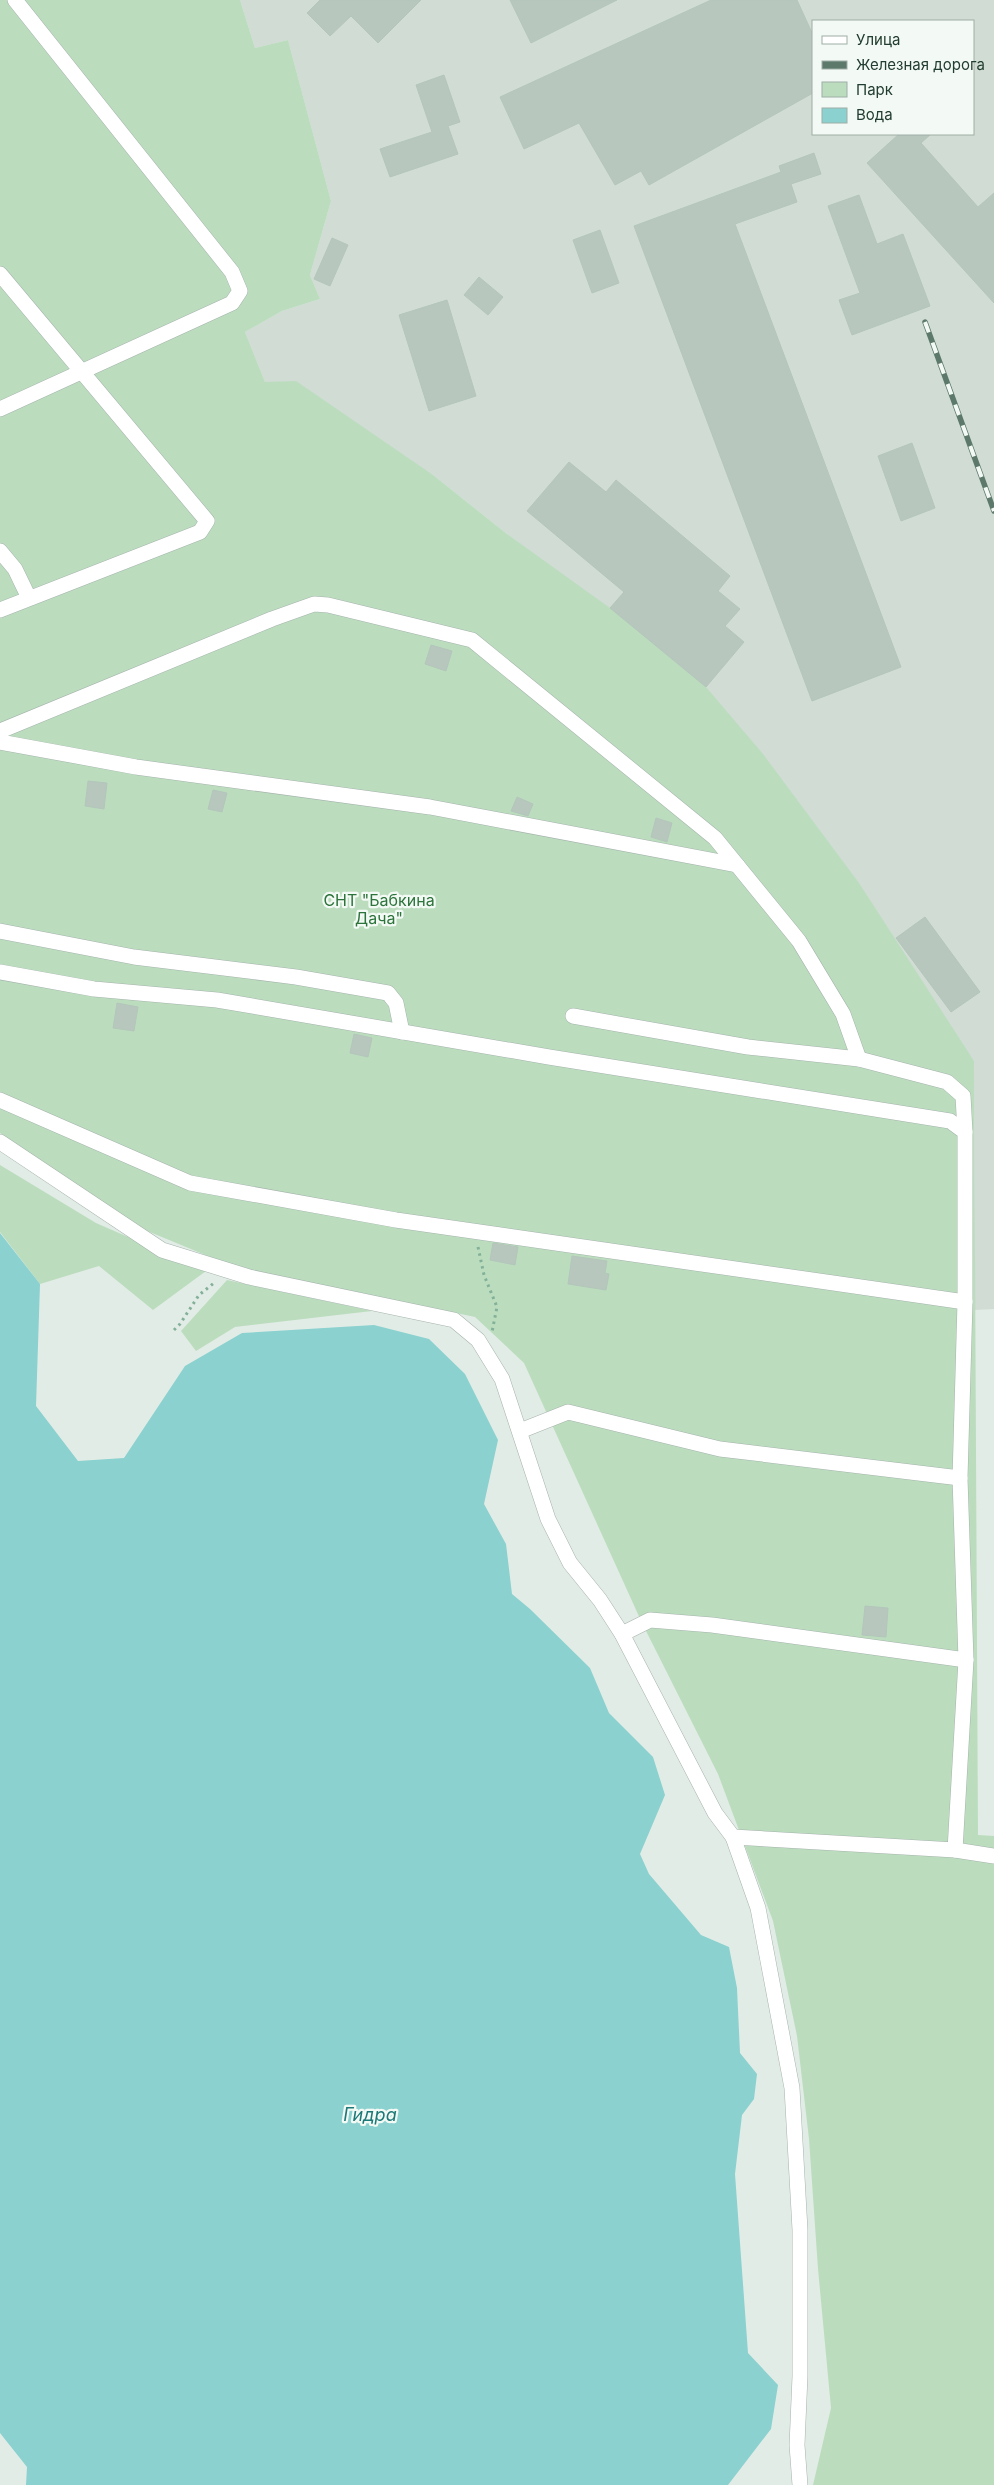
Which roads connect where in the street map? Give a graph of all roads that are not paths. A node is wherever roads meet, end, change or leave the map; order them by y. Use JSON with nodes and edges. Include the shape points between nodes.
{"nodes":[{"id":1,"x":15,"y":0,"type":"edge"},
{"id":2,"x":0,"y":274,"type":"edge"},
{"id":3,"x":82,"y":370,"type":"junction"},
{"id":4,"x":0,"y":408,"type":"edge"},
{"id":5,"x":0,"y":551,"type":"edge"},
{"id":6,"x":29,"y":598,"type":"junction"},
{"id":7,"x":0,"y":610,"type":"edge"},
{"id":8,"x":0,"y":731,"type":"edge"},
{"id":9,"x":0,"y":742,"type":"edge"},
{"id":10,"x":737,"y":865,"type":"junction"},
{"id":11,"x":0,"y":931,"type":"edge"},
{"id":12,"x":0,"y":972,"type":"edge"},
{"id":13,"x":573,"y":1016,"type":"dead end"},
{"id":14,"x":402,"y":1032,"type":"junction"},
{"id":15,"x":859,"y":1059,"type":"junction"},
{"id":16,"x":0,"y":1100,"type":"edge"},
{"id":17,"x":965,"y":1132,"type":"junction"},
{"id":18,"x":0,"y":1142,"type":"edge"},
{"id":19,"x":965,"y":1302,"type":"junction"},
{"id":20,"x":520,"y":1431,"type":"junction"},
{"id":21,"x":960,"y":1478,"type":"junction"},
{"id":22,"x":622,"y":1634,"type":"junction"},
{"id":23,"x":966,"y":1660,"type":"junction"},
{"id":24,"x":733,"y":1837,"type":"junction"},
{"id":25,"x":954,"y":1850,"type":"junction"},
{"id":26,"x":994,"y":1856,"type":"edge"},
{"id":27,"x":800,"y":2485,"type":"edge"}],
"edges":[{"from":1,"to":3,"type":"street","via":[[232,272],[240,292],[232,303]]},
{"from":2,"to":3,"type":"street"},
{"from":3,"to":4,"type":"street"},
{"from":3,"to":6,"type":"street","via":[[207,521],[200,532]]},
{"from":5,"to":6,"type":"street","via":[[15,569]]},
{"from":6,"to":7,"type":"street"},
{"from":8,"to":10,"type":"street","via":[[272,619],[314,604],[328,605],[472,640],[715,838]]},
{"from":9,"to":10,"type":"street","via":[[136,767],[430,807]]},
{"from":10,"to":15,"type":"street","via":[[799,941],[843,1014]]},
{"from":11,"to":14,"type":"street","via":[[134,957],[296,977],[388,994],[396,1003]]},
{"from":12,"to":14,"type":"street","via":[[94,990],[217,1000]]},
{"from":13,"to":15,"type":"street","via":[[748,1047]]},
{"from":14,"to":17,"type":"street","via":[[950,1121]]},
{"from":15,"to":17,"type":"street","via":[[947,1082],[963,1096]]},
{"from":16,"to":19,"type":"street","via":[[190,1182],[396,1220]]},
{"from":17,"to":19,"type":"street"},
{"from":18,"to":20,"type":"street","via":[[162,1250],[230,1271],[454,1320],[478,1340],[502,1379]]},
{"from":19,"to":21,"type":"street"},
{"from":20,"to":21,"type":"street","via":[[568,1412],[720,1449]]},
{"from":20,"to":22,"type":"street","via":[[552,1528],[570,1563]]},
{"from":21,"to":23,"type":"street"},
{"from":22,"to":23,"type":"street","via":[[650,1620],[712,1625]]},
{"from":22,"to":24,"type":"street","via":[[715,1813]]},
{"from":23,"to":25,"type":"street"},
{"from":24,"to":25,"type":"street"},
{"from":24,"to":27,"type":"street","via":[[758,1908],[792,2088],[800,2230],[797,2445]]},
{"from":25,"to":26,"type":"street"}]}
